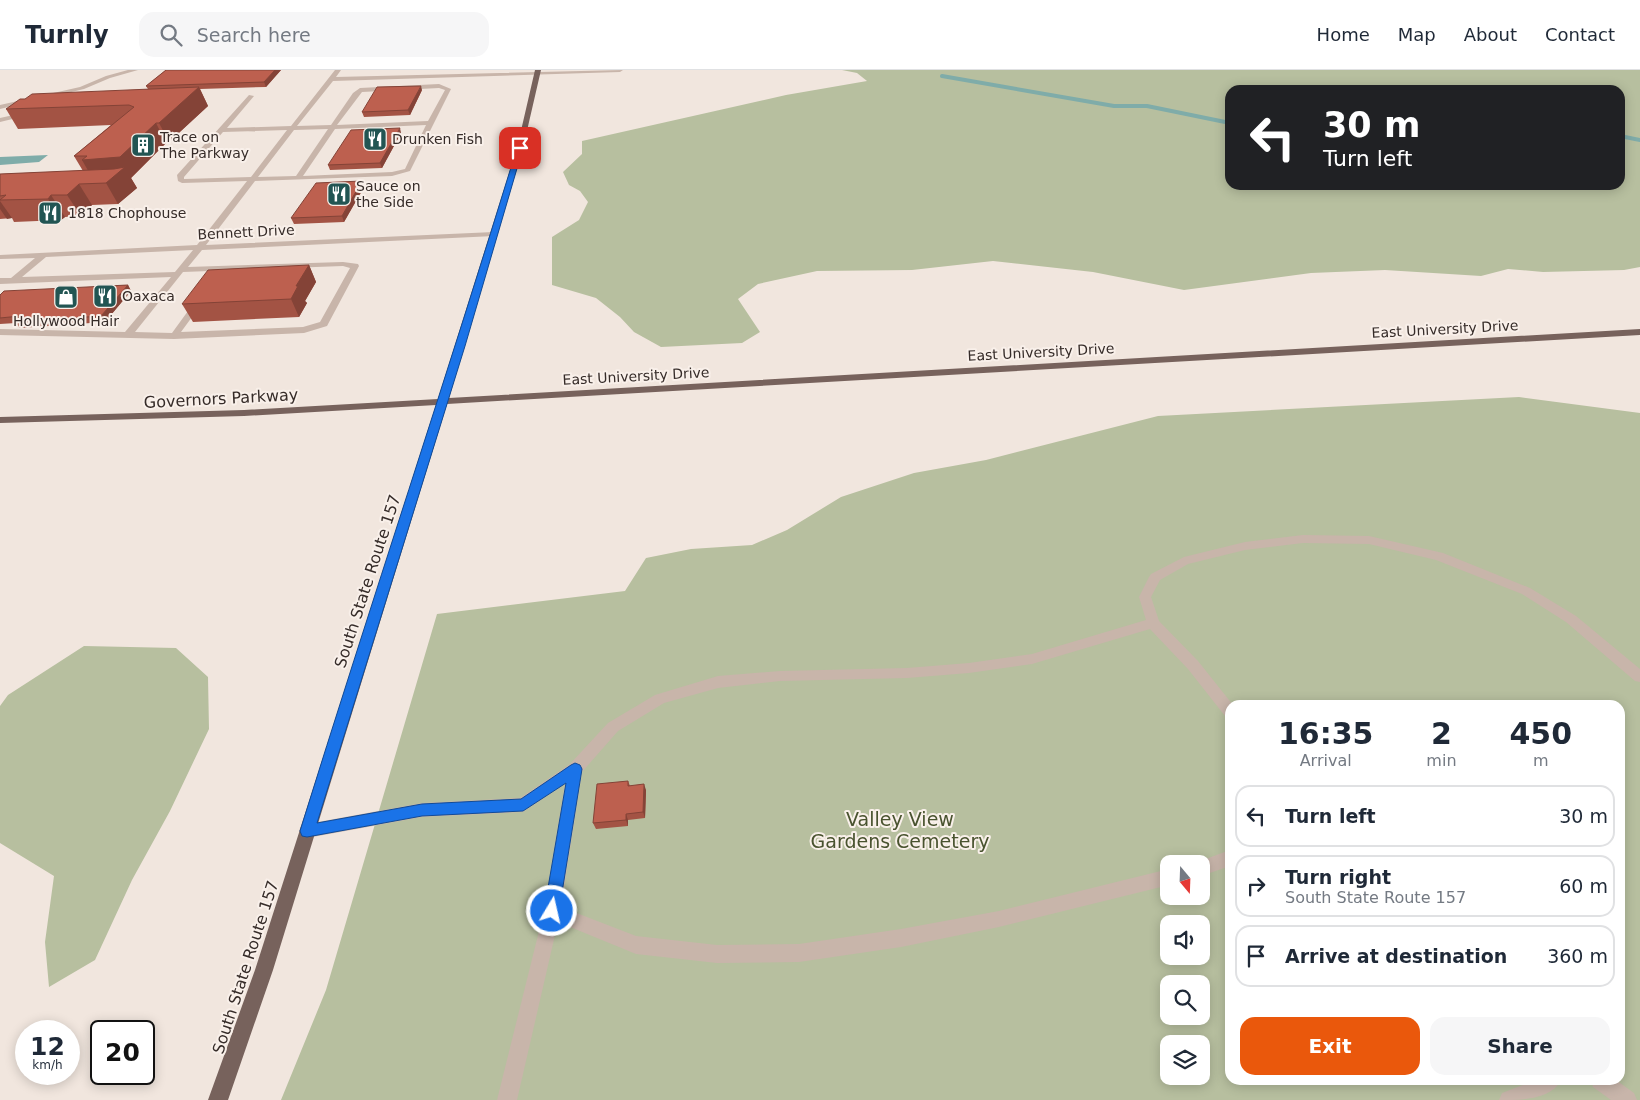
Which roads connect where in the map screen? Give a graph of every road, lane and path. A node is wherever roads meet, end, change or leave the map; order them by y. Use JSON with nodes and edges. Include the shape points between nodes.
{"nodes":[{"id":1,"x":135,"y":70,"type":"edge"},
{"id":2,"x":425,"y":70,"type":"edge"},
{"id":3,"x":620,"y":70,"type":"edge"},
{"id":4,"x":336,"y":71,"type":"edge"},
{"id":5,"x":538,"y":72,"type":"edge"},
{"id":6,"x":330,"y":79,"type":"junction"},
{"id":7,"x":251,"y":96,"type":"dead end"},
{"id":8,"x":0,"y":107,"type":"edge"},
{"id":9,"x":37,"y":111,"type":"edge"},
{"id":10,"x":0,"y":120,"type":"edge"},
{"id":11,"x":430,"y":123,"type":"junction"},
{"id":12,"x":332,"y":127,"type":"junction"},
{"id":13,"x":292,"y":128,"type":"junction"},
{"id":14,"x":221,"y":130,"type":"junction"},
{"id":15,"x":298,"y":178,"type":"junction"},
{"id":16,"x":252,"y":179,"type":"junction"},
{"id":17,"x":494,"y":234,"type":"junction"},
{"id":18,"x":199,"y":248,"type":"junction"},
{"id":19,"x":44,"y":255,"type":"junction"},
{"id":20,"x":0,"y":257,"type":"edge"},
{"id":21,"x":179,"y":272,"type":"junction"},
{"id":22,"x":13,"y":280,"type":"junction"},
{"id":23,"x":0,"y":281,"type":"edge"},
{"id":24,"x":207,"y":291,"type":"edge"},
{"id":25,"x":0,"y":332,"type":"edge"},
{"id":26,"x":1640,"y":332,"type":"edge"},
{"id":27,"x":128,"y":335,"type":"junction"},
{"id":28,"x":174,"y":336,"type":"junction"},
{"id":29,"x":443,"y":401,"type":"junction"},
{"id":30,"x":0,"y":420,"type":"edge"},
{"id":31,"x":1153,"y":623,"type":"junction"},
{"id":32,"x":1640,"y":677,"type":"edge"},
{"id":33,"x":1225,"y":706,"type":"edge"},
{"id":34,"x":575,"y":769,"type":"junction"},
{"id":35,"x":307,"y":831,"type":"junction"},
{"id":36,"x":1225,"y":860,"type":"edge"},
{"id":37,"x":1210,"y":865,"type":"edge"},
{"id":38,"x":1160,"y":879,"type":"edge"},
{"id":39,"x":552,"y":911,"type":"junction"},
{"id":40,"x":1545,"y":1085,"type":"edge"},
{"id":41,"x":1607,"y":1085,"type":"edge"},
{"id":42,"x":218,"y":1100,"type":"edge"},
{"id":43,"x":507,"y":1100,"type":"edge"},
{"id":44,"x":1510,"y":1100,"type":"edge"},
{"id":45,"x":1627,"y":1100,"type":"edge"}],
"edges":[{"from":1,"to":8,"type":"street","via":[[82,88]]},
{"from":2,"to":4,"type":"street"},
{"from":3,"to":5,"type":"street"},
{"from":4,"to":6,"type":"street"},
{"from":5,"to":6,"type":"street"},
{"from":5,"to":17,"type":"main road","name":"South State Route 157","via":[[520,148]]},
{"from":6,"to":13,"type":"street"},
{"from":7,"to":14,"type":"street"},
{"from":9,"to":10,"type":"street"},
{"from":11,"to":12,"type":"street"},
{"from":11,"to":12,"type":"street","via":[[448,92],[445,87],[360,90]]},
{"from":11,"to":15,"type":"street","via":[[408,170],[392,174]]},
{"from":12,"to":13,"type":"street"},
{"from":12,"to":15,"type":"street"},
{"from":13,"to":14,"type":"street"},
{"from":13,"to":16,"type":"street"},
{"from":14,"to":16,"type":"street","via":[[180,177],[182,181]]},
{"from":15,"to":16,"type":"street"},
{"from":16,"to":18,"type":"street"},
{"from":17,"to":18,"type":"street","name":"Bennett Drive"},
{"from":17,"to":29,"type":"main road","name":"South State Route 157"},
{"from":18,"to":19,"type":"street","name":"Bennett Drive"},
{"from":18,"to":21,"type":"street"},
{"from":19,"to":20,"type":"street","name":"Bennett Drive"},
{"from":19,"to":22,"type":"street"},
{"from":21,"to":22,"type":"street"},
{"from":21,"to":27,"type":"street"},
{"from":21,"to":28,"type":"street","via":[[356,266],[324,324],[304,330]]},
{"from":22,"to":23,"type":"street"},
{"from":24,"to":28,"type":"street"},
{"from":25,"to":27,"type":"street"},
{"from":26,"to":29,"type":"main road","name":"East University Drive"},
{"from":27,"to":28,"type":"street"},
{"from":29,"to":30,"type":"main road","name":"Governors Parkway","via":[[244,413]]},
{"from":29,"to":35,"type":"main road","name":"South State Route 157"},
{"from":31,"to":32,"type":"street","via":[[1145,596],[1156,577],[1184,561],[1245,546],[1284,541],[1369,540],[1439,556],[1526,591],[1571,619]]},
{"from":31,"to":33,"type":"street","via":[[1193,665]]},
{"from":31,"to":34,"type":"street","via":[[1032,659],[969,668],[780,676],[718,682],[660,699],[613,727]]},
{"from":34,"to":35,"type":"street","via":[[523,805],[422,810]]},
{"from":34,"to":39,"type":"street"},
{"from":35,"to":42,"type":"main road","name":"South State Route 157","via":[[264,970]]},
{"from":36,"to":37,"type":"street"},
{"from":38,"to":39,"type":"street","via":[[999,919],[799,953],[717,954],[636,945]]},
{"from":39,"to":43,"type":"street"},
{"from":40,"to":44,"type":"street"},
{"from":41,"to":45,"type":"street"}]}
